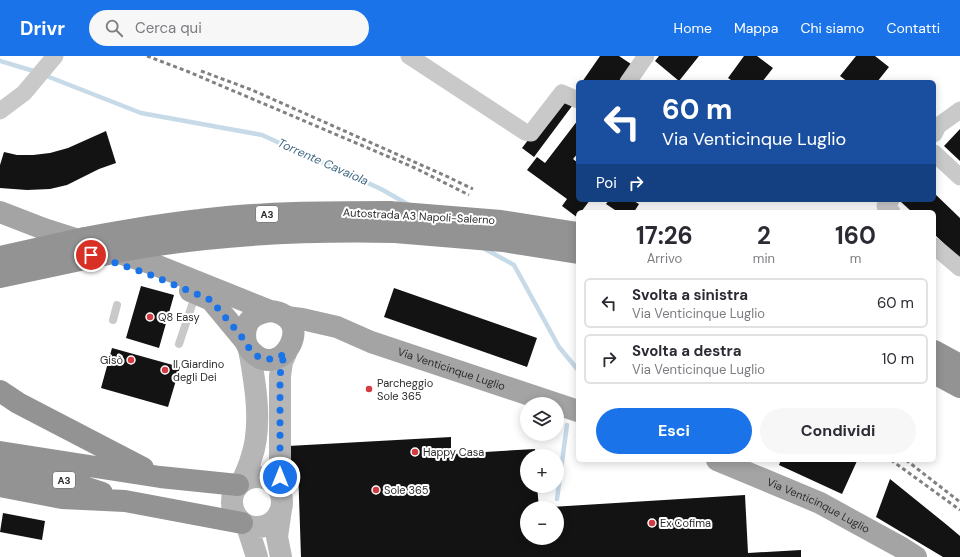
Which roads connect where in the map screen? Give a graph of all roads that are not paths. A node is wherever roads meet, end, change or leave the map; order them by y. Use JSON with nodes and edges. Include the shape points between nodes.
{"nodes":[{"id":1,"x":409,"y":56,"type":"edge"},
{"id":2,"x":646,"y":56,"type":"edge"},
{"id":3,"x":51,"y":61,"type":"edge"},
{"id":4,"x":629,"y":80,"type":"edge"},
{"id":5,"x":576,"y":99,"type":"edge"},
{"id":6,"x":960,"y":110,"type":"edge"},
{"id":7,"x":0,"y":111,"type":"edge"},
{"id":8,"x":936,"y":130,"type":"edge"},
{"id":9,"x":936,"y":156,"type":"edge"},
{"id":10,"x":960,"y":177,"type":"edge"},
{"id":11,"x":889,"y":202,"type":"edge"},
{"id":12,"x":890,"y":210,"type":"edge"},
{"id":13,"x":0,"y":212,"type":"edge"},
{"id":14,"x":392,"y":222,"type":"junction"},
{"id":15,"x":0,"y":223,"type":"edge"},
{"id":16,"x":576,"y":233,"type":"edge"},
{"id":17,"x":50,"y":246,"type":"junction"},
{"id":18,"x":936,"y":248,"type":"edge"},
{"id":19,"x":0,"y":249,"type":"edge"},
{"id":20,"x":576,"y":253,"type":"edge"},
{"id":21,"x":99,"y":255,"type":"junction"},
{"id":22,"x":0,"y":257,"type":"edge"},
{"id":23,"x":960,"y":268,"type":"edge"},
{"id":24,"x":0,"y":277,"type":"edge"},
{"id":25,"x":0,"y":290,"type":"edge"},
{"id":26,"x":202,"y":301,"type":"junction"},
{"id":27,"x":117,"y":305,"type":"dead end"},
{"id":28,"x":278,"y":314,"type":"junction"},
{"id":29,"x":113,"y":320,"type":"dead end"},
{"id":30,"x":372,"y":342,"type":"junction"},
{"id":31,"x":180,"y":344,"type":"dead end"},
{"id":32,"x":247,"y":345,"type":"junction"},
{"id":33,"x":936,"y":352,"type":"edge"},
{"id":34,"x":286,"y":353,"type":"junction"},
{"id":35,"x":960,"y":365,"type":"edge"},
{"id":36,"x":936,"y":374,"type":"edge"},
{"id":37,"x":960,"y":387,"type":"edge"},
{"id":38,"x":0,"y":391,"type":"edge"},
{"id":39,"x":576,"y":410,"type":"edge"},
{"id":40,"x":0,"y":452,"type":"edge"},
{"id":41,"x":722,"y":462,"type":"edge"},
{"id":42,"x":0,"y":470,"type":"edge"},
{"id":43,"x":160,"y":477,"type":"junction"},
{"id":44,"x":240,"y":483,"type":"junction"},
{"id":45,"x":0,"y":486,"type":"edge"},
{"id":46,"x":281,"y":500,"type":"junction"},
{"id":47,"x":125,"y":501,"type":"junction"},
{"id":48,"x":245,"y":525,"type":"junction"},
{"id":49,"x":258,"y":557,"type":"edge"},
{"id":50,"x":281,"y":557,"type":"edge"},
{"id":51,"x":916,"y":557,"type":"edge"}],
"edges":[{"from":1,"to":5,"type":"street","via":[[525,132],[531,133],[562,93]]},
{"from":2,"to":4,"type":"street"},
{"from":3,"to":7,"type":"street","via":[[24,93]]},
{"from":6,"to":8,"type":"street"},
{"from":9,"to":10,"type":"street"},
{"from":11,"to":12,"type":"street","via":[[885,206]]},
{"from":13,"to":28,"type":"main road","name":"Via Venticinque Luglio","via":[[153,264]]},
{"from":14,"to":16,"type":"highway","name":"Autostrada A3 Napoli-Salerno","number":"A3","bridge":true,"via":[[501,221]]},
{"from":14,"to":17,"type":"highway","name":"Autostrada A3 Napoli-Salerno","number":"A3","bridge":true,"via":[[290,213],[147,226]]},
{"from":14,"to":20,"type":"highway","name":"Autostrada A3 Napoli-Salerno","number":"A3","bridge":true},
{"from":14,"to":21,"type":"highway","name":"Autostrada A3 Napoli-Salerno","number":"A3","bridge":true,"via":[[334,231],[286,232],[182,242]]},
{"from":15,"to":26,"type":"main road","name":"Via Venticinque Luglio","via":[[35,237],[139,270]]},
{"from":17,"to":19,"type":"highway","number":"A3","bridge":true},
{"from":17,"to":22,"type":"highway","name":"Autostrada A3 Napoli-Salerno","number":"A3","bridge":true},
{"from":18,"to":23,"type":"street"},
{"from":21,"to":24,"type":"highway","name":"Autostrada A3 Napoli-Salerno","number":"A3","bridge":true},
{"from":21,"to":25,"type":"highway","bridge":true,"via":[[52,274]]},
{"from":26,"to":31,"type":"lane"},
{"from":26,"to":32,"type":"main road","name":"Via Venticinque Luglio"},
{"from":27,"to":29,"type":"lane"},
{"from":28,"to":30,"type":"main road","name":"Via Venticinque Luglio","via":[[337,327]]},
{"from":28,"to":32,"type":"main road","via":[[261,313],[250,321],[246,329]]},
{"from":28,"to":34,"type":"main road","via":[[290,322],[293,330],[294,338]]},
{"from":30,"to":34,"type":"main road","name":"Via Venticinque Luglio","via":[[335,335],[318,335],[302,339]]},
{"from":30,"to":39,"type":"main road","name":"Via Venticinque Luglio"},
{"from":32,"to":34,"type":"main road","name":"Via Venticinque Luglio","via":[[254,355],[262,359],[271,360]]},
{"from":32,"to":44,"type":"main road","via":[[254,375],[256,430],[252,458]]},
{"from":33,"to":35,"type":"highway"},
{"from":34,"to":46,"type":"main road","via":[[280,376]]},
{"from":36,"to":37,"type":"highway"},
{"from":38,"to":43,"type":"highway","via":[[18,403]]},
{"from":40,"to":43,"type":"highway"},
{"from":41,"to":51,"type":"main road","name":"Via Venticinque Luglio","via":[[820,503]]},
{"from":42,"to":47,"type":"highway","number":"A3","via":[[66,481]]},
{"from":43,"to":44,"type":"highway"},
{"from":44,"to":46,"type":"main road","via":[[254,477],[266,478],[272,482]]},
{"from":44,"to":48,"type":"main road","via":[[233,492],[231,501],[236,517]]},
{"from":45,"to":47,"type":"highway","via":[[62,498]]},
{"from":46,"to":48,"type":"main road","via":[[278,516],[272,522],[256,528]]},
{"from":46,"to":50,"type":"main road","via":[[276,537]]},
{"from":47,"to":48,"type":"highway"},
{"from":48,"to":49,"type":"main road"}]}
